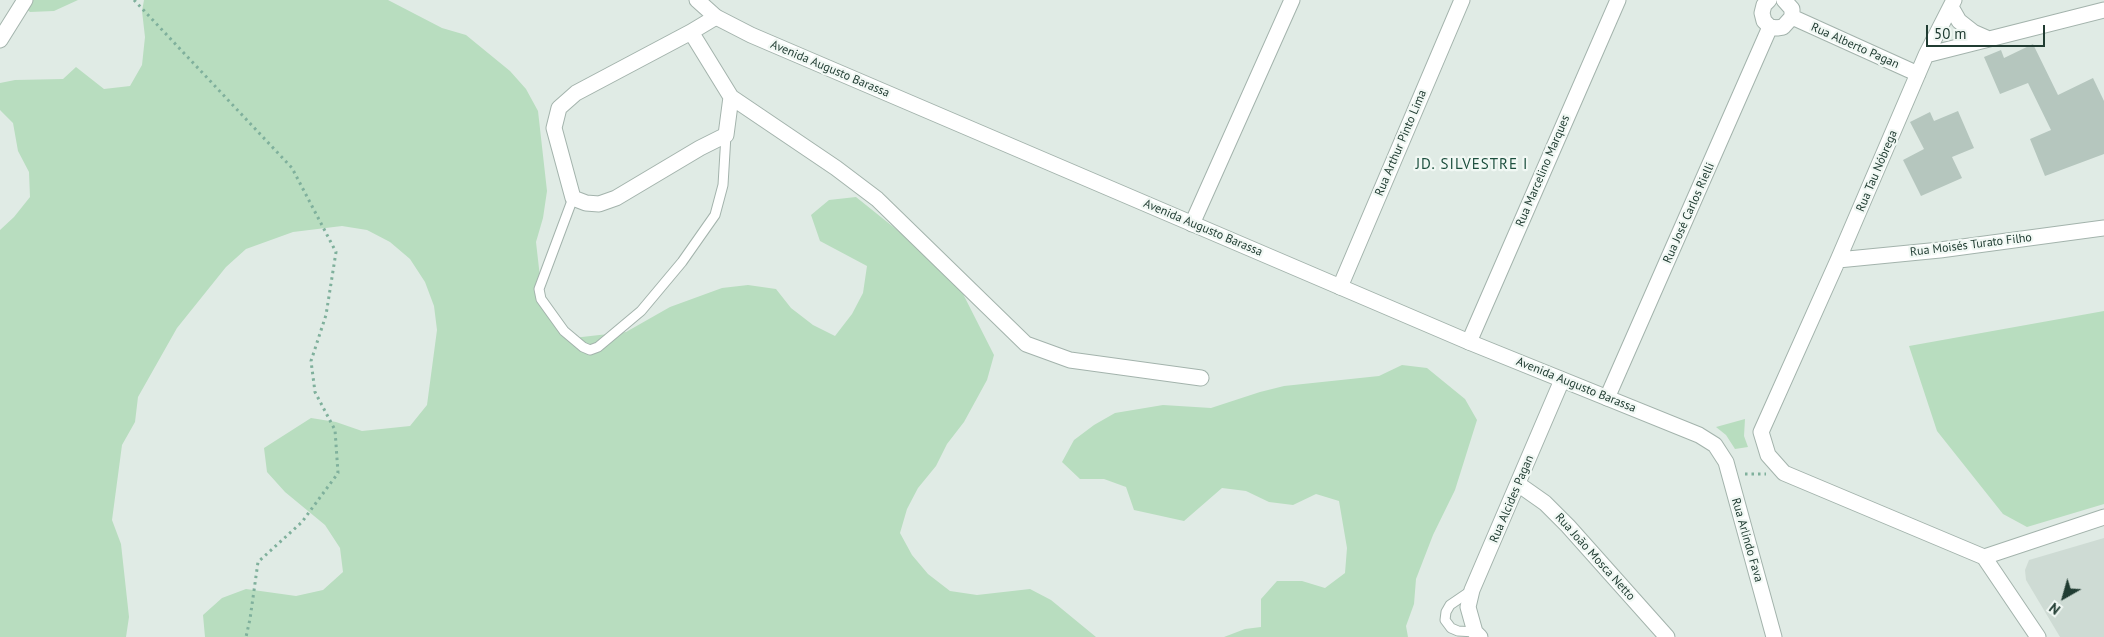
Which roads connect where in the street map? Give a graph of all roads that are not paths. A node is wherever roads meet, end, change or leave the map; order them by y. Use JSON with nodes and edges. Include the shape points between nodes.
{"nodes":[{"id":1,"x":25,"y":0,"type":"edge"},
{"id":2,"x":697,"y":0,"type":"edge"},
{"id":3,"x":1292,"y":0,"type":"edge"},
{"id":4,"x":1462,"y":0,"type":"edge"},
{"id":5,"x":1618,"y":0,"type":"edge"},
{"id":6,"x":1784,"y":0,"type":"edge"},
{"id":7,"x":1762,"y":2,"type":"edge"},
{"id":8,"x":1953,"y":4,"type":"edge"},
{"id":9,"x":2104,"y":10,"type":"edge"},
{"id":10,"x":716,"y":17,"type":"junction"},
{"id":11,"x":1792,"y":17,"type":"junction"},
{"id":12,"x":1770,"y":27,"type":"junction"},
{"id":13,"x":691,"y":32,"type":"junction"},
{"id":14,"x":1989,"y":39,"type":"junction"},
{"id":15,"x":0,"y":40,"type":"edge"},
{"id":16,"x":1926,"y":55,"type":"junction"},
{"id":17,"x":1918,"y":74,"type":"junction"},
{"id":18,"x":731,"y":97,"type":"junction"},
{"id":19,"x":726,"y":135,"type":"junction"},
{"id":20,"x":573,"y":198,"type":"junction"},
{"id":21,"x":1192,"y":224,"type":"junction"},
{"id":22,"x":2104,"y":228,"type":"edge"},
{"id":23,"x":1838,"y":260,"type":"junction"},
{"id":24,"x":1340,"y":287,"type":"junction"},
{"id":25,"x":1470,"y":342,"type":"junction"},
{"id":26,"x":1201,"y":378,"type":"dead end"},
{"id":27,"x":1562,"y":380,"type":"junction"},
{"id":28,"x":1607,"y":398,"type":"junction"},
{"id":29,"x":1715,"y":445,"type":"joint"},
{"id":30,"x":1518,"y":484,"type":"junction"},
{"id":31,"x":2104,"y":517,"type":"edge"},
{"id":32,"x":1984,"y":557,"type":"junction"},
{"id":33,"x":1472,"y":590,"type":"junction"},
{"id":34,"x":1475,"y":629,"type":"edge"},
{"id":35,"x":1667,"y":637,"type":"edge"},
{"id":36,"x":1774,"y":637,"type":"edge"},
{"id":37,"x":2038,"y":637,"type":"edge"}],
"edges":[{"from":1,"to":15,"type":"street"},
{"from":2,"to":10,"type":"street","name":"Avenida Augusto Barassa"},
{"from":3,"to":21,"type":"street"},
{"from":4,"to":24,"type":"street","name":"Rua Arthur Pinto Lima"},
{"from":5,"to":25,"type":"street","name":"Rua Marcelino Marques"},
{"from":6,"to":11,"type":"street","via":[[1792,9]]},
{"from":7,"to":12,"type":"street","via":[[1764,21]]},
{"from":8,"to":14,"type":"street","via":[[1960,21]]},
{"from":8,"to":16,"type":"street","name":"Rua Tau Nóbrega"},
{"from":9,"to":14,"type":"street"},
{"from":10,"to":13,"type":"street"},
{"from":10,"to":21,"type":"street","name":"Avenida Augusto Barassa","via":[[751,35]]},
{"from":11,"to":12,"type":"street","via":[[1783,27]]},
{"from":11,"to":17,"type":"street","name":"Rua Alberto Pagan"},
{"from":12,"to":28,"type":"street","name":"Rua José Carlos Rielli"},
{"from":13,"to":18,"type":"street"},
{"from":13,"to":20,"type":"street","via":[[576,93],[559,108],[554,128]]},
{"from":14,"to":16,"type":"street"},
{"from":16,"to":17,"type":"street","name":"Rua Tau Nóbrega"},
{"from":17,"to":23,"type":"street","name":"Rua Tau Nóbrega"},
{"from":18,"to":19,"type":"street"},
{"from":18,"to":26,"type":"street","via":[[877,199],[1026,344],[1070,360]]},
{"from":19,"to":20,"type":"street","via":[[616,198],[599,204]]},
{"from":19,"to":20,"type":"lane","via":[[723,186],[715,215],[682,262],[641,311],[590,350],[564,331],[541,299],[539,289]]},
{"from":21,"to":24,"type":"street","name":"Avenida Augusto Barassa"},
{"from":22,"to":23,"type":"street","name":"Rua Moisés Turato Filho"},
{"from":23,"to":32,"type":"street","name":"Rua Tau Nóbrega","via":[[1761,432],[1768,455],[1784,473]]},
{"from":24,"to":25,"type":"street","name":"Avenida Augusto Barassa"},
{"from":25,"to":27,"type":"street","name":"Avenida Augusto Barassa"},
{"from":27,"to":28,"type":"street","name":"Avenida Augusto Barassa"},
{"from":27,"to":30,"type":"street","name":"Rua Alcides Pagan"},
{"from":28,"to":29,"type":"street","name":"Avenida Augusto Barassa","via":[[1699,435]]},
{"from":29,"to":36,"type":"street","name":"Rua Arlindo Fava","via":[[1726,462]]},
{"from":30,"to":33,"type":"street","name":"Rua Alcides Pagan"},
{"from":30,"to":35,"type":"street","name":"Rua João Mosca Netto","via":[[1545,503],[1568,526]]},
{"from":31,"to":32,"type":"street"},
{"from":32,"to":37,"type":"street"},
{"from":33,"to":34,"type":"street","name":"Rua Alcides Pagan","via":[[1468,606]]},
{"from":33,"to":34,"type":"lane","via":[[1450,606],[1445,620],[1450,628],[1458,631]]}]}
